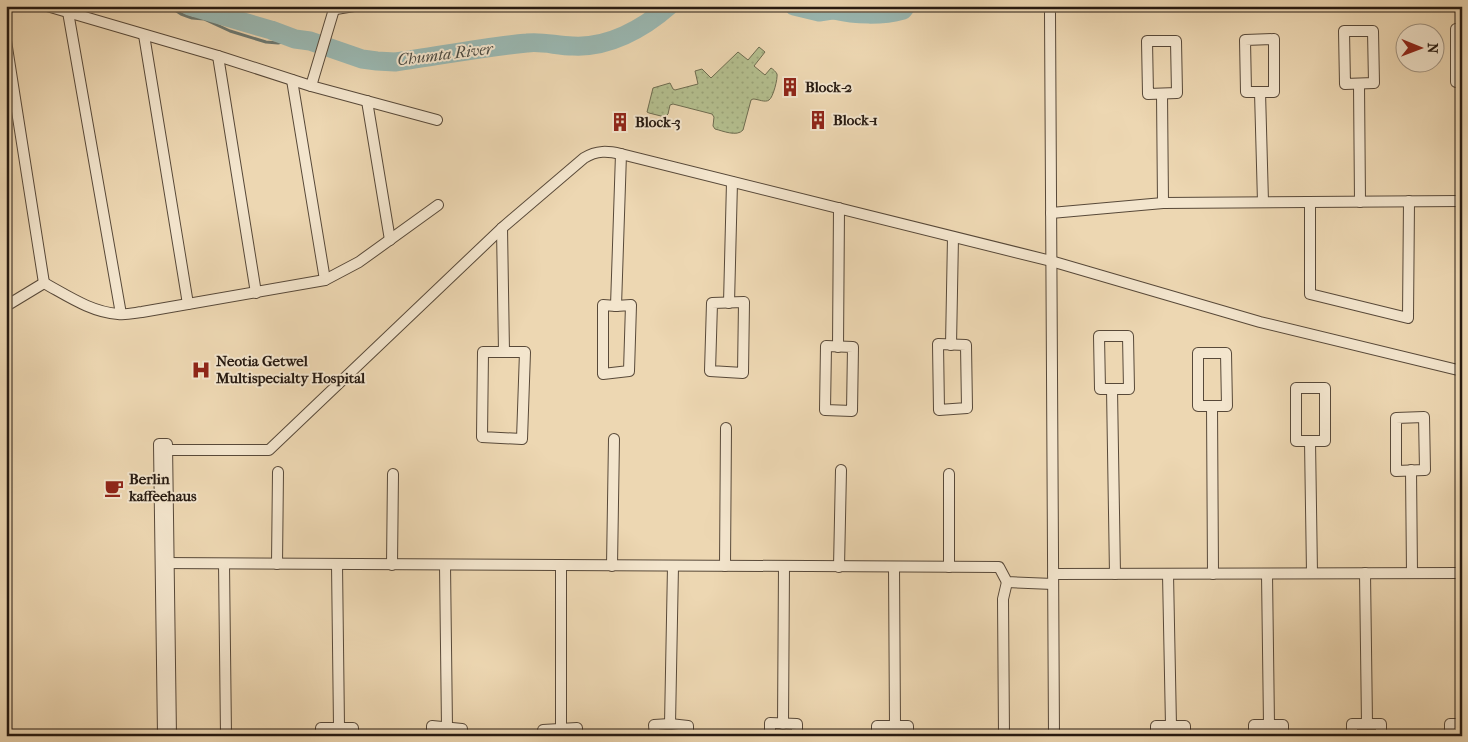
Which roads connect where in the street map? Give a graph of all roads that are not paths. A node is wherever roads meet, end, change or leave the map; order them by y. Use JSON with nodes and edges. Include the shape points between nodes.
{"nodes":[{"id":1,"x":47,"y":6,"type":"edge"},
{"id":2,"x":354,"y":6,"type":"edge"},
{"id":3,"x":336,"y":7,"type":"edge"},
{"id":4,"x":68,"y":12,"type":"junction"},
{"id":5,"x":1050,"y":13,"type":"dead end"},
{"id":6,"x":1462,"y":29,"type":"edge"},
{"id":7,"x":144,"y":35,"type":"junction"},
{"id":8,"x":6,"y":41,"type":"edge"},
{"id":9,"x":218,"y":56,"type":"junction"},
{"id":10,"x":292,"y":80,"type":"junction"},
{"id":11,"x":1462,"y":82,"type":"edge"},
{"id":12,"x":1359,"y":84,"type":"junction"},
{"id":13,"x":311,"y":86,"type":"junction"},
{"id":14,"x":1260,"y":92,"type":"junction"},
{"id":15,"x":1162,"y":94,"type":"junction"},
{"id":16,"x":367,"y":100,"type":"junction"},
{"id":17,"x":437,"y":120,"type":"dead end"},
{"id":18,"x":622,"y":154,"type":"junction"},
{"id":19,"x":732,"y":182,"type":"junction"},
{"id":20,"x":1409,"y":201,"type":"junction"},
{"id":21,"x":1462,"y":201,"type":"edge"},
{"id":22,"x":1263,"y":202,"type":"junction"},
{"id":23,"x":1310,"y":202,"type":"junction"},
{"id":24,"x":1360,"y":202,"type":"junction"},
{"id":25,"x":1163,"y":203,"type":"junction"},
{"id":26,"x":438,"y":206,"type":"dead end"},
{"id":27,"x":840,"y":208,"type":"junction"},
{"id":28,"x":1051,"y":213,"type":"junction"},
{"id":29,"x":502,"y":228,"type":"junction"},
{"id":30,"x":953,"y":236,"type":"junction"},
{"id":31,"x":390,"y":240,"type":"junction"},
{"id":32,"x":1051,"y":261,"type":"junction"},
{"id":33,"x":325,"y":280,"type":"junction"},
{"id":34,"x":44,"y":283,"type":"junction"},
{"id":35,"x":256,"y":293,"type":"junction"},
{"id":36,"x":729,"y":303,"type":"junction"},
{"id":37,"x":188,"y":304,"type":"junction"},
{"id":38,"x":6,"y":306,"type":"edge"},
{"id":39,"x":616,"y":306,"type":"junction"},
{"id":40,"x":120,"y":314,"type":"junction"},
{"id":41,"x":951,"y":345,"type":"junction"},
{"id":42,"x":838,"y":347,"type":"junction"},
{"id":43,"x":504,"y":352,"type":"junction"},
{"id":44,"x":1462,"y":371,"type":"edge"},
{"id":45,"x":1112,"y":389,"type":"junction"},
{"id":46,"x":1212,"y":406,"type":"junction"},
{"id":47,"x":726,"y":428,"type":"dead end"},
{"id":48,"x":614,"y":439,"type":"dead end"},
{"id":49,"x":1310,"y":441,"type":"junction"},
{"id":50,"x":841,"y":470,"type":"dead end"},
{"id":51,"x":1411,"y":470,"type":"junction"},
{"id":52,"x":278,"y":472,"type":"dead end"},
{"id":53,"x":393,"y":474,"type":"dead end"},
{"id":54,"x":949,"y":474,"type":"dead end"},
{"id":55,"x":164,"y":563,"type":"junction"},
{"id":56,"x":224,"y":564,"type":"junction"},
{"id":57,"x":277,"y":564,"type":"junction"},
{"id":58,"x":337,"y":564,"type":"junction"},
{"id":59,"x":392,"y":565,"type":"junction"},
{"id":60,"x":445,"y":565,"type":"junction"},
{"id":61,"x":561,"y":565,"type":"junction"},
{"id":62,"x":612,"y":566,"type":"junction"},
{"id":63,"x":673,"y":566,"type":"junction"},
{"id":64,"x":725,"y":566,"type":"junction"},
{"id":65,"x":784,"y":566,"type":"junction"},
{"id":66,"x":839,"y":567,"type":"junction"},
{"id":67,"x":894,"y":567,"type":"junction"},
{"id":68,"x":949,"y":567,"type":"junction"},
{"id":69,"x":1365,"y":573,"type":"junction"},
{"id":70,"x":1412,"y":573,"type":"junction"},
{"id":71,"x":1462,"y":573,"type":"edge"},
{"id":72,"x":1115,"y":574,"type":"junction"},
{"id":73,"x":1168,"y":574,"type":"junction"},
{"id":74,"x":1214,"y":574,"type":"junction"},
{"id":75,"x":1267,"y":574,"type":"junction"},
{"id":76,"x":1312,"y":574,"type":"junction"},
{"id":77,"x":1053,"y":579,"type":"junction"},
{"id":78,"x":1007,"y":582,"type":"junction"},
{"id":79,"x":670,"y":724,"type":"junction"},
{"id":80,"x":783,"y":724,"type":"junction"},
{"id":81,"x":1367,"y":724,"type":"junction"},
{"id":82,"x":1462,"y":724,"type":"edge"},
{"id":83,"x":1269,"y":725,"type":"junction"},
{"id":84,"x":895,"y":726,"type":"junction"},
{"id":85,"x":1171,"y":726,"type":"junction"},
{"id":86,"x":339,"y":727,"type":"junction"},
{"id":87,"x":447,"y":728,"type":"junction"},
{"id":88,"x":561,"y":730,"type":"junction"},
{"id":89,"x":163,"y":736,"type":"edge"},
{"id":90,"x":170,"y":736,"type":"edge"},
{"id":91,"x":226,"y":736,"type":"edge"},
{"id":92,"x":321,"y":736,"type":"edge"},
{"id":93,"x":353,"y":736,"type":"edge"},
{"id":94,"x":432,"y":736,"type":"edge"},
{"id":95,"x":462,"y":736,"type":"edge"},
{"id":96,"x":543,"y":736,"type":"edge"},
{"id":97,"x":577,"y":736,"type":"edge"},
{"id":98,"x":655,"y":736,"type":"edge"},
{"id":99,"x":688,"y":736,"type":"edge"},
{"id":100,"x":770,"y":736,"type":"edge"},
{"id":101,"x":797,"y":736,"type":"edge"},
{"id":102,"x":877,"y":736,"type":"edge"},
{"id":103,"x":908,"y":736,"type":"edge"},
{"id":104,"x":1004,"y":736,"type":"edge"},
{"id":105,"x":1054,"y":736,"type":"edge"},
{"id":106,"x":1156,"y":736,"type":"edge"},
{"id":107,"x":1185,"y":736,"type":"edge"},
{"id":108,"x":1254,"y":736,"type":"edge"},
{"id":109,"x":1283,"y":736,"type":"edge"},
{"id":110,"x":1352,"y":736,"type":"edge"},
{"id":111,"x":1381,"y":736,"type":"edge"},
{"id":112,"x":1450,"y":736,"type":"edge"}],
"edges":[{"from":1,"to":4,"type":"street"},
{"from":2,"to":3,"type":"street"},
{"from":3,"to":13,"type":"street"},
{"from":4,"to":7,"type":"street"},
{"from":4,"to":40,"type":"street"},
{"from":5,"to":28,"type":"street"},
{"from":6,"to":11,"type":"street","via":[[1456,29],[1456,82]]},
{"from":7,"to":9,"type":"street"},
{"from":7,"to":37,"type":"street"},
{"from":8,"to":34,"type":"street"},
{"from":9,"to":10,"type":"street"},
{"from":9,"to":35,"type":"street"},
{"from":10,"to":13,"type":"street"},
{"from":10,"to":33,"type":"street"},
{"from":12,"to":12,"type":"street","via":[[1374,84],[1373,31],[1344,31],[1345,84]]},
{"from":12,"to":24,"type":"street"},
{"from":13,"to":16,"type":"street"},
{"from":14,"to":14,"type":"street","via":[[1274,92],[1274,39],[1245,40],[1246,92]]},
{"from":14,"to":22,"type":"street"},
{"from":15,"to":15,"type":"street","via":[[1177,93],[1176,40],[1147,41],[1148,94]]},
{"from":15,"to":25,"type":"street"},
{"from":16,"to":17,"type":"street"},
{"from":16,"to":31,"type":"street"},
{"from":18,"to":19,"type":"street"},
{"from":18,"to":29,"type":"street","via":[[606,151],[589,155]]},
{"from":18,"to":39,"type":"street"},
{"from":19,"to":27,"type":"street"},
{"from":19,"to":36,"type":"street"},
{"from":20,"to":21,"type":"street"},
{"from":20,"to":23,"type":"street","via":[[1408,318],[1310,294]]},
{"from":20,"to":24,"type":"street"},
{"from":22,"to":23,"type":"street"},
{"from":22,"to":25,"type":"street"},
{"from":23,"to":24,"type":"street"},
{"from":25,"to":28,"type":"street"},
{"from":26,"to":31,"type":"street"},
{"from":27,"to":30,"type":"street"},
{"from":27,"to":42,"type":"street"},
{"from":28,"to":32,"type":"street"},
{"from":29,"to":43,"type":"street"},
{"from":29,"to":55,"type":"street","via":[[270,450],[167,450],[167,444],[159,444]]},
{"from":30,"to":32,"type":"street"},
{"from":30,"to":41,"type":"street"},
{"from":31,"to":33,"type":"street"},
{"from":32,"to":44,"type":"street","via":[[1260,322]]},
{"from":32,"to":77,"type":"street"},
{"from":33,"to":35,"type":"street"},
{"from":34,"to":38,"type":"street"},
{"from":34,"to":40,"type":"street","via":[[96,310]]},
{"from":35,"to":37,"type":"street"},
{"from":36,"to":36,"type":"street","via":[[712,303],[710,371],[743,373],[744,302]]},
{"from":37,"to":40,"type":"street"},
{"from":39,"to":39,"type":"street","via":[[603,305],[604,374],[630,371],[632,305]]},
{"from":41,"to":41,"type":"street","via":[[938,344],[939,410],[967,408],[966,345]]},
{"from":42,"to":42,"type":"street","via":[[852,346],[852,411],[825,410],[826,346]]},
{"from":43,"to":43,"type":"street","via":[[483,352],[482,438],[522,439],[525,352]]},
{"from":45,"to":45,"type":"street","via":[[1128,389],[1128,336],[1099,336],[1100,389]]},
{"from":45,"to":72,"type":"street"},
{"from":46,"to":46,"type":"street","via":[[1227,406],[1226,353],[1198,353],[1198,406]]},
{"from":46,"to":74,"type":"street"},
{"from":47,"to":64,"type":"street"},
{"from":48,"to":62,"type":"street"},
{"from":49,"to":49,"type":"street","via":[[1325,440],[1325,388],[1296,388],[1296,441]]},
{"from":49,"to":76,"type":"street"},
{"from":50,"to":66,"type":"street"},
{"from":51,"to":51,"type":"street","via":[[1425,470],[1424,417],[1396,418],[1396,471]]},
{"from":51,"to":70,"type":"street"},
{"from":52,"to":57,"type":"street"},
{"from":53,"to":59,"type":"street"},
{"from":54,"to":68,"type":"street"},
{"from":55,"to":56,"type":"street"},
{"from":55,"to":89,"type":"street"},
{"from":55,"to":90,"type":"street"},
{"from":56,"to":57,"type":"street"},
{"from":56,"to":91,"type":"street"},
{"from":57,"to":58,"type":"street"},
{"from":58,"to":59,"type":"street"},
{"from":58,"to":86,"type":"street"},
{"from":59,"to":60,"type":"street"},
{"from":60,"to":61,"type":"street"},
{"from":60,"to":87,"type":"street"},
{"from":61,"to":62,"type":"street"},
{"from":61,"to":88,"type":"street"},
{"from":62,"to":63,"type":"street"},
{"from":63,"to":64,"type":"street"},
{"from":63,"to":79,"type":"street"},
{"from":64,"to":65,"type":"street"},
{"from":65,"to":66,"type":"street"},
{"from":65,"to":80,"type":"street"},
{"from":66,"to":67,"type":"street"},
{"from":67,"to":68,"type":"street"},
{"from":67,"to":84,"type":"street"},
{"from":68,"to":78,"type":"street","via":[[998,567]]},
{"from":69,"to":70,"type":"street"},
{"from":69,"to":76,"type":"street"},
{"from":69,"to":81,"type":"street"},
{"from":70,"to":71,"type":"street"},
{"from":72,"to":73,"type":"street"},
{"from":72,"to":77,"type":"street"},
{"from":73,"to":74,"type":"street"},
{"from":73,"to":85,"type":"street"},
{"from":74,"to":75,"type":"street"},
{"from":75,"to":76,"type":"street"},
{"from":75,"to":83,"type":"street"},
{"from":77,"to":78,"type":"street"},
{"from":77,"to":105,"type":"street"},
{"from":78,"to":104,"type":"street","via":[[1003,599]]},
{"from":79,"to":98,"type":"street","via":[[654,725]]},
{"from":79,"to":99,"type":"street","via":[[688,726]]},
{"from":80,"to":100,"type":"street","via":[[770,724]]},
{"from":80,"to":101,"type":"street","via":[[797,724]]},
{"from":81,"to":110,"type":"street","via":[[1352,724]]},
{"from":81,"to":111,"type":"street","via":[[1381,724]]},
{"from":82,"to":112,"type":"street","via":[[1450,724]]},
{"from":83,"to":108,"type":"street","via":[[1254,725]]},
{"from":83,"to":109,"type":"street","via":[[1283,725]]},
{"from":84,"to":102,"type":"street","via":[[877,726]]},
{"from":84,"to":103,"type":"street","via":[[908,726]]},
{"from":85,"to":106,"type":"street","via":[[1156,726]]},
{"from":85,"to":107,"type":"street","via":[[1185,726]]},
{"from":86,"to":92,"type":"street","via":[[320,728]]},
{"from":86,"to":93,"type":"street","via":[[353,728]]},
{"from":87,"to":94,"type":"street","via":[[432,726]]},
{"from":87,"to":95,"type":"street","via":[[462,729]]},
{"from":88,"to":96,"type":"street","via":[[543,730]]},
{"from":88,"to":97,"type":"street","via":[[577,728]]}]}
